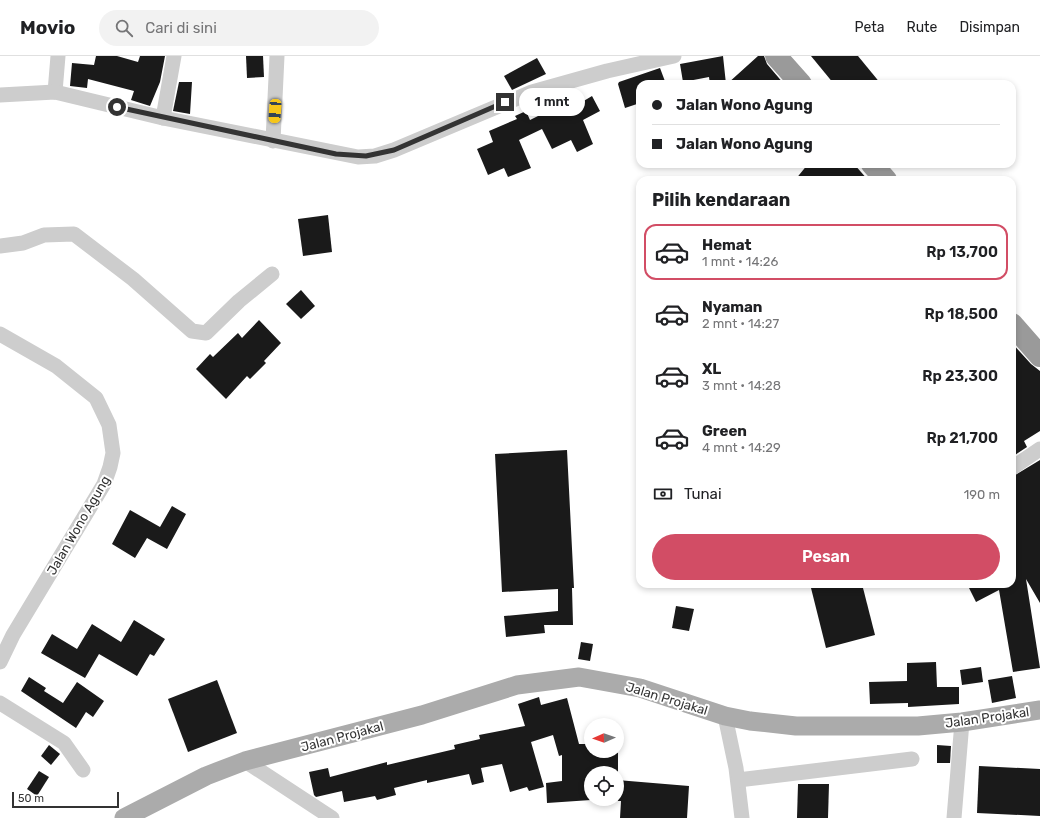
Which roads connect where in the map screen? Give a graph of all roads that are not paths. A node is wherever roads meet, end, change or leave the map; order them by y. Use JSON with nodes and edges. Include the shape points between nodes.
{"nodes":[{"id":1,"x":58,"y":56,"type":"edge"},
{"id":2,"x":174,"y":56,"type":"edge"},
{"id":3,"x":278,"y":56,"type":"edge"},
{"id":4,"x":674,"y":56,"type":"edge"},
{"id":5,"x":776,"y":56,"type":"edge"},
{"id":6,"x":797,"y":80,"type":"edge"},
{"id":7,"x":55,"y":92,"type":"junction"},
{"id":8,"x":0,"y":95,"type":"edge"},
{"id":9,"x":163,"y":118,"type":"junction"},
{"id":10,"x":273,"y":141,"type":"junction"},
{"id":11,"x":876,"y":168,"type":"edge"},
{"id":12,"x":882,"y":176,"type":"edge"},
{"id":13,"x":0,"y":246,"type":"edge"},
{"id":14,"x":272,"y":274,"type":"dead end"},
{"id":15,"x":1016,"y":329,"type":"edge"},
{"id":16,"x":0,"y":334,"type":"edge"},
{"id":17,"x":1040,"y":356,"type":"edge"},
{"id":18,"x":1040,"y":449,"type":"edge"},
{"id":19,"x":1016,"y":465,"type":"edge"},
{"id":20,"x":0,"y":662,"type":"edge"},
{"id":21,"x":0,"y":703,"type":"edge"},
{"id":22,"x":1040,"y":710,"type":"edge"},
{"id":23,"x":725,"y":716,"type":"junction"},
{"id":24,"x":962,"y":722,"type":"junction"},
{"id":25,"x":912,"y":759,"type":"dead end"},
{"id":26,"x":245,"y":761,"type":"junction"},
{"id":27,"x":83,"y":770,"type":"dead end"},
{"id":28,"x":738,"y":780,"type":"junction"},
{"id":29,"x":124,"y":818,"type":"edge"},
{"id":30,"x":332,"y":818,"type":"edge"},
{"id":31,"x":742,"y":818,"type":"edge"},
{"id":32,"x":954,"y":818,"type":"edge"}],
"edges":[{"from":1,"to":7,"type":"street"},
{"from":2,"to":9,"type":"street"},
{"from":3,"to":10,"type":"street"},
{"from":4,"to":10,"type":"street","via":[[532,92],[375,156],[336,154]]},
{"from":5,"to":6,"type":"highway"},
{"from":7,"to":8,"type":"street"},
{"from":7,"to":9,"type":"street"},
{"from":9,"to":10,"type":"street"},
{"from":11,"to":12,"type":"highway"},
{"from":13,"to":14,"type":"street","via":[[23,243],[44,235],[74,234],[133,279],[192,331],[206,333]]},
{"from":15,"to":17,"type":"highway"},
{"from":16,"to":20,"type":"street","name":"Jalan Wono Agung","via":[[56,366],[96,398],[109,425],[113,453],[104,484],[13,635]]},
{"from":18,"to":19,"type":"street"},
{"from":21,"to":27,"type":"street","via":[[64,743]]},
{"from":22,"to":24,"type":"main road","name":"Jalan Projakal"},
{"from":23,"to":24,"type":"main road","name":"Jalan Projakal","via":[[796,726],[918,726]]},
{"from":23,"to":26,"type":"main road","name":"Jalan Projakal","via":[[640,688],[579,677],[517,685],[422,715]]},
{"from":23,"to":28,"type":"street"},
{"from":24,"to":32,"type":"street"},
{"from":25,"to":28,"type":"street"},
{"from":26,"to":29,"type":"main road","name":"Jalan Projakal","via":[[206,776]]},
{"from":26,"to":30,"type":"street"},
{"from":28,"to":31,"type":"street"}]}
